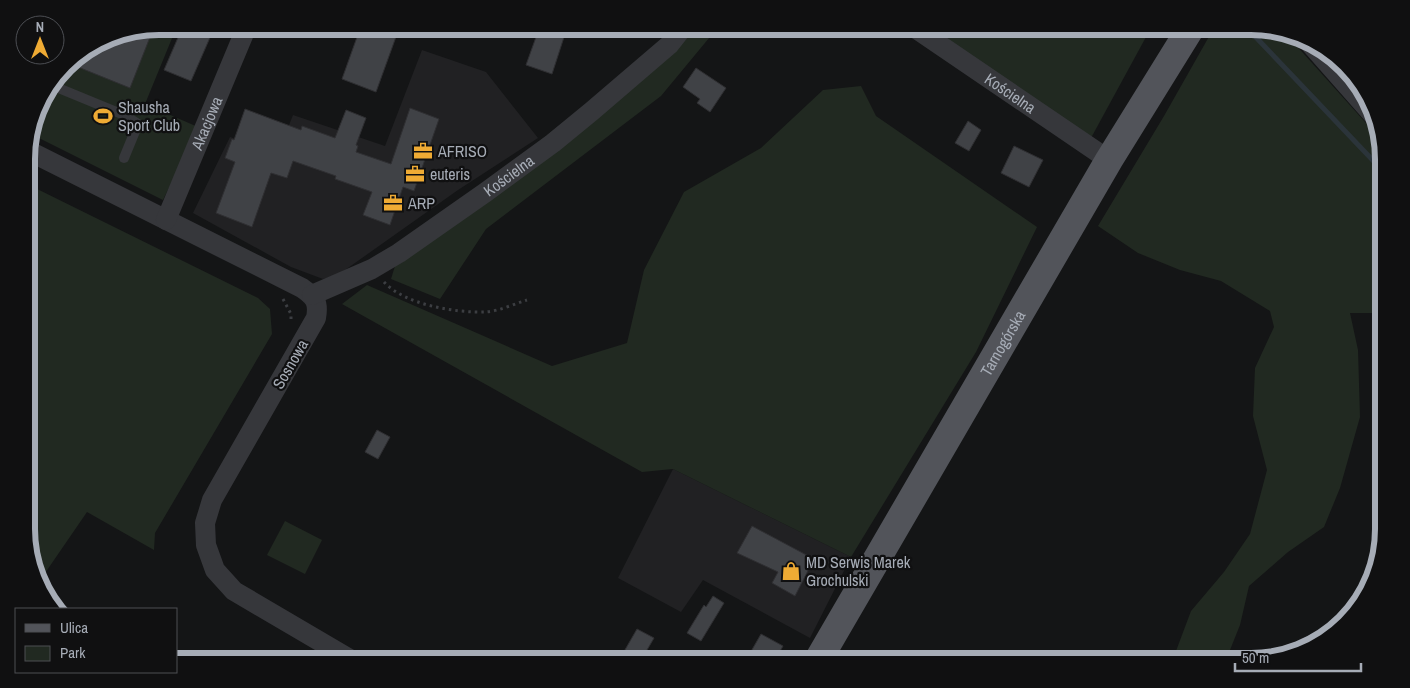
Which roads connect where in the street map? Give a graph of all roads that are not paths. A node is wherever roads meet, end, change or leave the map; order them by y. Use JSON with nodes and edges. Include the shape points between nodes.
{"nodes":[{"id":1,"x":243,"y":35,"type":"edge"},
{"id":2,"x":676,"y":35,"type":"edge"},
{"id":3,"x":925,"y":35,"type":"edge"},
{"id":4,"x":1186,"y":35,"type":"edge"},
{"id":5,"x":1323,"y":59,"type":"edge"},
{"id":6,"x":58,"y":88,"type":"edge"},
{"id":7,"x":1360,"y":100,"type":"edge"},
{"id":8,"x":35,"y":154,"type":"edge"},
{"id":9,"x":124,"y":158,"type":"dead end"},
{"id":10,"x":1109,"y":160,"type":"junction"},
{"id":11,"x":166,"y":220,"type":"junction"},
{"id":12,"x":312,"y":295,"type":"junction"},
{"id":13,"x":340,"y":653,"type":"edge"},
{"id":14,"x":822,"y":653,"type":"edge"}],
"edges":[{"from":1,"to":11,"type":"street","name":"Akacjowa"},
{"from":2,"to":12,"type":"street","name":"Kościelna","via":[[553,143],[399,253],[372,269]]},
{"from":3,"to":10,"type":"street","name":"Kościelna"},
{"from":4,"to":10,"type":"main road","name":"Tarnogórska"},
{"from":5,"to":7,"type":"street"},
{"from":6,"to":9,"type":"lane","via":[[138,124]]},
{"from":8,"to":11,"type":"street"},
{"from":10,"to":14,"type":"main road","name":"Tarnogórska"},
{"from":11,"to":12,"type":"street"},
{"from":12,"to":13,"type":"street","name":"Sosnowa","via":[[318,308],[316,318],[212,500],[204,523],[206,545],[215,570],[234,591]]}]}
